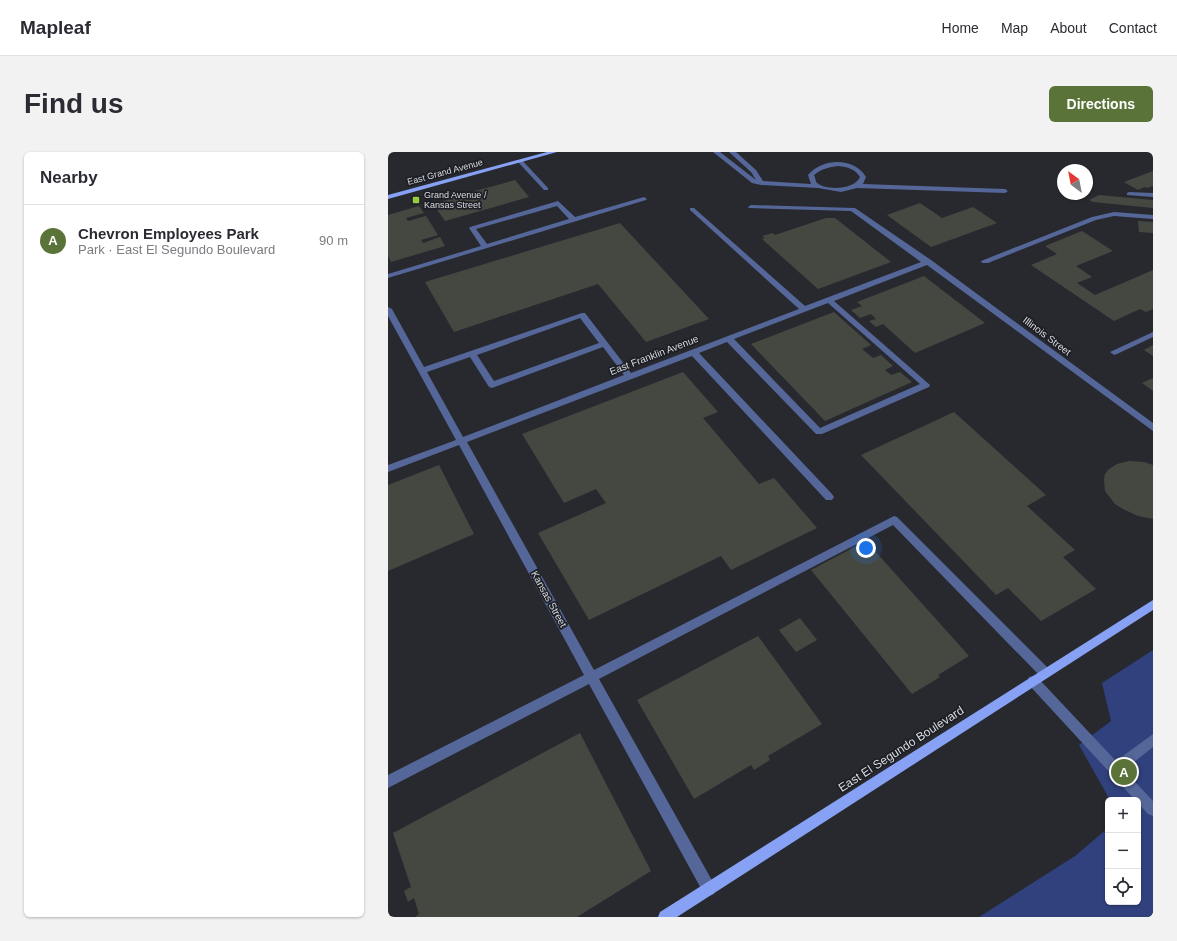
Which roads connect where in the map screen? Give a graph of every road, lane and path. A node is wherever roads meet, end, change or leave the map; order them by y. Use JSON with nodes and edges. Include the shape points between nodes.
{"nodes":[{"id":1,"x":554,"y":152,"type":"edge"},
{"id":2,"x":716,"y":152,"type":"edge"},
{"id":3,"x":732,"y":152,"type":"edge"},
{"id":4,"x":537,"y":154,"type":"edge"},
{"id":5,"x":520,"y":161,"type":"junction"},
{"id":6,"x":758,"y":182,"type":"junction"},
{"id":7,"x":818,"y":186,"type":"junction"},
{"id":8,"x":857,"y":186,"type":"junction"},
{"id":9,"x":546,"y":189,"type":"dead end"},
{"id":10,"x":1005,"y":191,"type":"dead end"},
{"id":11,"x":1129,"y":194,"type":"dead end"},
{"id":12,"x":1153,"y":195,"type":"edge"},
{"id":13,"x":388,"y":197,"type":"edge"},
{"id":14,"x":644,"y":199,"type":"dead end"},
{"id":15,"x":751,"y":207,"type":"dead end"},
{"id":16,"x":692,"y":209,"type":"dead end"},
{"id":17,"x":1153,"y":217,"type":"edge"},
{"id":18,"x":574,"y":220,"type":"junction"},
{"id":19,"x":486,"y":247,"type":"junction"},
{"id":20,"x":985,"y":261,"type":"dead end"},
{"id":21,"x":927,"y":262,"type":"junction"},
{"id":22,"x":388,"y":276,"type":"edge"},
{"id":23,"x":829,"y":300,"type":"junction"},
{"id":24,"x":388,"y":309,"type":"edge"},
{"id":25,"x":804,"y":309,"type":"junction"},
{"id":26,"x":1153,"y":334,"type":"edge"},
{"id":27,"x":728,"y":338,"type":"junction"},
{"id":28,"x":604,"y":344,"type":"junction"},
{"id":29,"x":693,"y":352,"type":"junction"},
{"id":30,"x":1114,"y":352,"type":"dead end"},
{"id":31,"x":472,"y":354,"type":"junction"},
{"id":32,"x":422,"y":371,"type":"junction"},
{"id":33,"x":629,"y":376,"type":"junction"},
{"id":34,"x":1153,"y":428,"type":"edge"},
{"id":35,"x":461,"y":441,"type":"junction"},
{"id":36,"x":388,"y":469,"type":"edge"},
{"id":37,"x":829,"y":497,"type":"dead end"},
{"id":38,"x":1153,"y":604,"type":"edge"},
{"id":39,"x":1045,"y":674,"type":"junction"},
{"id":40,"x":591,"y":676,"type":"junction"},
{"id":41,"x":1033,"y":681,"type":"junction"},
{"id":42,"x":1153,"y":740,"type":"edge"},
{"id":43,"x":1115,"y":769,"type":"junction"},
{"id":44,"x":388,"y":782,"type":"edge"},
{"id":45,"x":1153,"y":810,"type":"edge"},
{"id":46,"x":709,"y":889,"type":"junction"},
{"id":47,"x":665,"y":917,"type":"edge"}],
"edges":[{"from":1,"to":4,"type":"main road","name":"East Grand Avenue"},
{"from":2,"to":6,"type":"street"},
{"from":3,"to":6,"type":"street","via":[[754,171]]},
{"from":4,"to":5,"type":"main road","name":"East Grand Avenue"},
{"from":5,"to":9,"type":"street"},
{"from":5,"to":13,"type":"main road","name":"East Grand Avenue"},
{"from":6,"to":7,"type":"street"},
{"from":7,"to":8,"type":"street","via":[[828,190],[841,190]]},
{"from":7,"to":8,"type":"street","via":[[813,182],[811,175],[818,168],[832,164],[860,171],[863,177]]},
{"from":8,"to":10,"type":"street"},
{"from":11,"to":12,"type":"street"},
{"from":14,"to":18,"type":"street"},
{"from":15,"to":21,"type":"street","name":"Illinois Street","via":[[853,209]]},
{"from":16,"to":25,"type":"street"},
{"from":17,"to":20,"type":"street","via":[[1114,214],[1094,218]]},
{"from":18,"to":19,"type":"street"},
{"from":18,"to":19,"type":"street","via":[[558,203],[472,228]]},
{"from":19,"to":22,"type":"street"},
{"from":21,"to":23,"type":"street","name":"East Franklin Avenue"},
{"from":21,"to":34,"type":"street","name":"Illinois Street"},
{"from":23,"to":25,"type":"street","name":"East Franklin Avenue"},
{"from":23,"to":27,"type":"street","via":[[926,385],[819,432]]},
{"from":24,"to":32,"type":"street","name":"Kansas Street"},
{"from":25,"to":27,"type":"street","name":"East Franklin Avenue"},
{"from":26,"to":30,"type":"street"},
{"from":27,"to":29,"type":"street","name":"East Franklin Avenue"},
{"from":28,"to":31,"type":"street","via":[[582,315]]},
{"from":28,"to":31,"type":"street","via":[[492,385]]},
{"from":28,"to":33,"type":"street"},
{"from":29,"to":33,"type":"street","name":"East Franklin Avenue"},
{"from":29,"to":37,"type":"street"},
{"from":31,"to":32,"type":"street"},
{"from":32,"to":35,"type":"street","name":"Kansas Street"},
{"from":33,"to":35,"type":"street","name":"East Franklin Avenue"},
{"from":35,"to":36,"type":"street","name":"East Franklin Avenue"},
{"from":35,"to":40,"type":"street","name":"Kansas Street"},
{"from":38,"to":39,"type":"main road","name":"East El Segundo Boulevard"},
{"from":39,"to":40,"type":"street","via":[[894,520]]},
{"from":39,"to":41,"type":"main road","name":"East El Segundo Boulevard"},
{"from":40,"to":44,"type":"street"},
{"from":40,"to":46,"type":"street","name":"Kansas Street"},
{"from":41,"to":43,"type":"street"},
{"from":41,"to":46,"type":"main road","name":"East El Segundo Boulevard"},
{"from":42,"to":43,"type":"street"},
{"from":43,"to":45,"type":"street"},
{"from":46,"to":47,"type":"main road","name":"East El Segundo Boulevard"}]}
